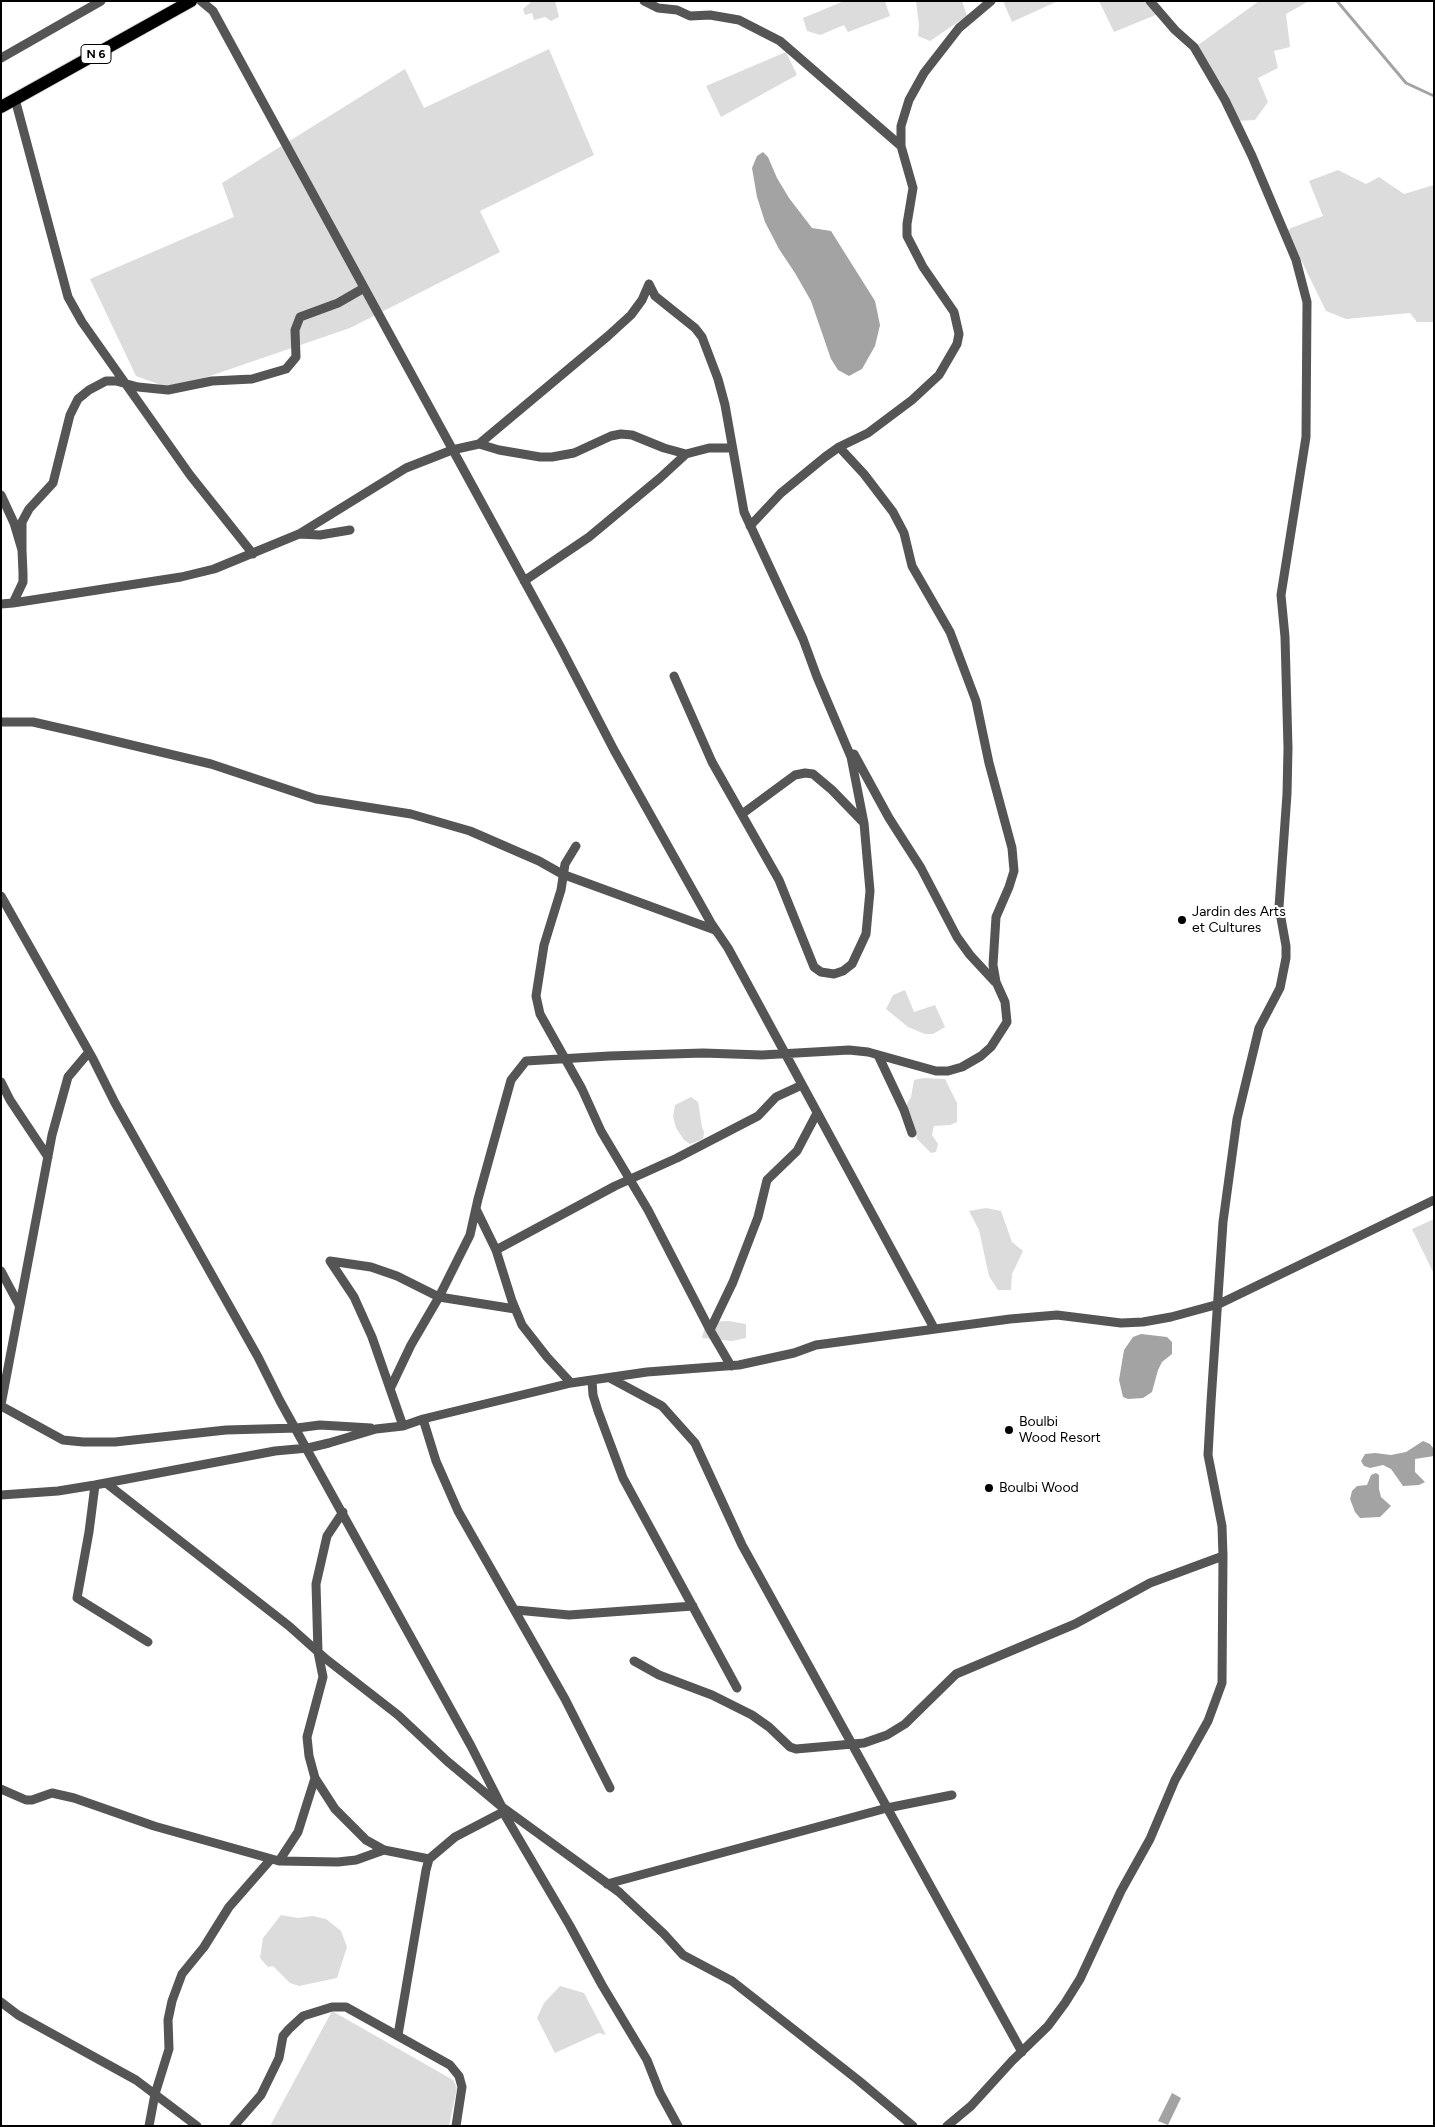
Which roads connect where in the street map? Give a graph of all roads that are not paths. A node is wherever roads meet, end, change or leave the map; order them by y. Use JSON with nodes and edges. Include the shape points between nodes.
{"nodes":[{"id":1,"x":100,"y":1,"type":"edge"},
{"id":2,"x":191,"y":1,"type":"edge"},
{"id":3,"x":201,"y":1,"type":"edge"},
{"id":4,"x":644,"y":1,"type":"edge"},
{"id":5,"x":991,"y":1,"type":"edge"},
{"id":6,"x":1150,"y":1,"type":"edge"},
{"id":7,"x":1,"y":58,"type":"edge"},
{"id":8,"x":15,"y":99,"type":"junction"},
{"id":9,"x":1,"y":106,"type":"edge"},
{"id":10,"x":901,"y":146,"type":"junction"},
{"id":11,"x":364,"y":288,"type":"junction"},
{"id":12,"x":125,"y":384,"type":"junction"},
{"id":13,"x":479,"y":444,"type":"junction"},
{"id":14,"x":839,"y":447,"type":"junction"},
{"id":15,"x":732,"y":448,"type":"junction"},
{"id":16,"x":452,"y":450,"type":"junction"},
{"id":17,"x":686,"y":454,"type":"junction"},
{"id":18,"x":1,"y":495,"type":"edge"},
{"id":19,"x":750,"y":526,"type":"junction"},
{"id":20,"x":350,"y":530,"type":"dead end"},
{"id":21,"x":299,"y":534,"type":"junction"},
{"id":22,"x":22,"y":550,"type":"junction"},
{"id":23,"x":253,"y":554,"type":"junction"},
{"id":24,"x":524,"y":581,"type":"junction"},
{"id":25,"x":13,"y":602,"type":"junction"},
{"id":26,"x":1,"y":604,"type":"edge"},
{"id":27,"x":674,"y":676,"type":"dead end"},
{"id":28,"x":1,"y":722,"type":"edge"},
{"id":29,"x":847,"y":742,"type":"junction"},
{"id":30,"x":742,"y":814,"type":"junction"},
{"id":31,"x":864,"y":823,"type":"junction"},
{"id":32,"x":576,"y":846,"type":"dead end"},
{"id":33,"x":562,"y":874,"type":"junction"},
{"id":34,"x":1,"y":896,"type":"edge"},
{"id":35,"x":715,"y":930,"type":"junction"},
{"id":36,"x":996,"y":982,"type":"junction"},
{"id":37,"x":89,"y":1052,"type":"junction"},
{"id":38,"x":785,"y":1054,"type":"junction"},
{"id":39,"x":878,"y":1055,"type":"junction"},
{"id":40,"x":563,"y":1057,"type":"junction"},
{"id":41,"x":1,"y":1082,"type":"edge"},
{"id":42,"x":802,"y":1084,"type":"junction"},
{"id":43,"x":817,"y":1112,"type":"junction"},
{"id":44,"x":912,"y":1134,"type":"dead end"},
{"id":45,"x":48,"y":1157,"type":"junction"},
{"id":46,"x":629,"y":1179,"type":"junction"},
{"id":47,"x":1434,"y":1200,"type":"edge"},
{"id":48,"x":476,"y":1209,"type":"junction"},
{"id":49,"x":496,"y":1250,"type":"junction"},
{"id":50,"x":1,"y":1271,"type":"edge"},
{"id":51,"x":439,"y":1298,"type":"junction"},
{"id":52,"x":1219,"y":1304,"type":"junction"},
{"id":53,"x":19,"y":1305,"type":"junction"},
{"id":54,"x":515,"y":1309,"type":"junction"},
{"id":55,"x":934,"y":1328,"type":"junction"},
{"id":56,"x":710,"y":1330,"type":"junction"},
{"id":57,"x":731,"y":1366,"type":"junction"},
{"id":58,"x":610,"y":1378,"type":"junction"},
{"id":59,"x":592,"y":1381,"type":"junction"},
{"id":60,"x":571,"y":1383,"type":"junction"},
{"id":61,"x":390,"y":1389,"type":"junction"},
{"id":62,"x":1,"y":1406,"type":"edge"},
{"id":63,"x":423,"y":1419,"type":"junction"},
{"id":64,"x":403,"y":1426,"type":"junction"},
{"id":65,"x":297,"y":1428,"type":"junction"},
{"id":66,"x":376,"y":1429,"type":"junction"},
{"id":67,"x":308,"y":1448,"type":"junction"},
{"id":68,"x":106,"y":1483,"type":"junction"},
{"id":69,"x":95,"y":1485,"type":"junction"},
{"id":70,"x":1,"y":1495,"type":"edge"},
{"id":71,"x":343,"y":1512,"type":"junction"},
{"id":72,"x":1223,"y":1556,"type":"junction"},
{"id":73,"x":693,"y":1606,"type":"junction"},
{"id":74,"x":516,"y":1610,"type":"junction"},
{"id":75,"x":148,"y":1642,"type":"dead end"},
{"id":76,"x":318,"y":1652,"type":"junction"},
{"id":77,"x":634,"y":1660,"type":"dead end"},
{"id":78,"x":737,"y":1688,"type":"dead end"},
{"id":79,"x":853,"y":1745,"type":"junction"},
{"id":80,"x":315,"y":1778,"type":"junction"},
{"id":81,"x":610,"y":1788,"type":"dead end"},
{"id":82,"x":1,"y":1789,"type":"edge"},
{"id":83,"x":1,"y":1793,"type":"edge"},
{"id":84,"x":12,"y":1794,"type":"junction"},
{"id":85,"x":952,"y":1795,"type":"dead end"},
{"id":86,"x":887,"y":1808,"type":"junction"},
{"id":87,"x":502,"y":1809,"type":"junction"},
{"id":88,"x":384,"y":1850,"type":"junction"},
{"id":89,"x":429,"y":1859,"type":"junction"},
{"id":90,"x":275,"y":1860,"type":"junction"},
{"id":91,"x":606,"y":1884,"type":"junction"},
{"id":92,"x":1,"y":2002,"type":"edge"},
{"id":93,"x":398,"y":2035,"type":"junction"},
{"id":94,"x":1022,"y":2052,"type":"junction"},
{"id":95,"x":154,"y":2094,"type":"junction"},
{"id":96,"x":149,"y":2126,"type":"edge"},
{"id":97,"x":197,"y":2126,"type":"edge"},
{"id":98,"x":234,"y":2126,"type":"edge"},
{"id":99,"x":456,"y":2126,"type":"edge"},
{"id":100,"x":678,"y":2126,"type":"edge"},
{"id":101,"x":913,"y":2126,"type":"edge"},
{"id":102,"x":947,"y":2126,"type":"edge"}],
"edges":[{"from":1,"to":7,"type":"street"},
{"from":2,"to":8,"type":"main road","number":"N 6"},
{"from":3,"to":11,"type":"street","via":[[213,11]]},
{"from":4,"to":10,"type":"street","via":[[690,16],[710,15],[739,20],[780,41]]},
{"from":5,"to":10,"type":"street","via":[[952,35],[915,87],[901,126]]},
{"from":6,"to":52,"type":"street","via":[[1194,47],[1225,100],[1296,260],[1307,302],[1306,437],[1281,596],[1288,748],[1279,907],[1286,958],[1280,988],[1259,1028],[1237,1119],[1223,1222]]},
{"from":8,"to":9,"type":"main road","number":"N 6"},
{"from":8,"to":12,"type":"street","via":[[68,296]]},
{"from":10,"to":14,"type":"street","via":[[913,188],[907,236],[923,267],[954,312],[959,334],[957,344],[939,375],[912,400],[868,433]]},
{"from":11,"to":12,"type":"street","via":[[338,303],[300,317],[295,330],[296,357],[286,369],[252,379],[212,381],[168,390]]},
{"from":11,"to":16,"type":"street"},
{"from":12,"to":22,"type":"street","via":[[106,381],[78,399],[70,415],[53,483],[29,509],[22,522]]},
{"from":12,"to":23,"type":"street","via":[[206,496]]},
{"from":13,"to":15,"type":"street","via":[[631,315],[648,284],[662,303],[702,337],[718,379]]},
{"from":13,"to":16,"type":"street"},
{"from":13,"to":17,"type":"street","via":[[552,457],[574,453],[621,434]]},
{"from":14,"to":19,"type":"street","via":[[781,493]]},
{"from":14,"to":36,"type":"street","via":[[893,512],[904,533],[912,566],[950,632],[976,701],[1012,848],[1014,871],[996,917],[993,965]]},
{"from":15,"to":17,"type":"street","via":[[709,448]]},
{"from":15,"to":19,"type":"street","via":[[740,500]]},
{"from":16,"to":21,"type":"street","via":[[406,468]]},
{"from":16,"to":24,"type":"street"},
{"from":17,"to":24,"type":"street","via":[[589,536]]},
{"from":18,"to":22,"type":"street"},
{"from":19,"to":29,"type":"street","via":[[804,639]]},
{"from":20,"to":21,"type":"street","via":[[320,535]]},
{"from":21,"to":23,"type":"street"},
{"from":22,"to":25,"type":"street","via":[[23,582]]},
{"from":23,"to":25,"type":"street","via":[[181,577]]},
{"from":24,"to":35,"type":"street"},
{"from":25,"to":26,"type":"street"},
{"from":27,"to":30,"type":"street","via":[[696,730]]},
{"from":28,"to":33,"type":"street","via":[[33,722],[211,764],[316,799],[411,814],[470,831]]},
{"from":29,"to":31,"type":"street"},
{"from":29,"to":36,"type":"street","via":[[921,868],[957,937]]},
{"from":30,"to":31,"type":"street","via":[[795,775],[805,773],[813,774],[832,790]]},
{"from":30,"to":31,"type":"street","via":[[779,880],[814,967],[834,974],[852,964],[866,934],[870,891]]},
{"from":32,"to":33,"type":"street"},
{"from":33,"to":35,"type":"street"},
{"from":33,"to":40,"type":"street","via":[[561,890],[544,945],[536,996],[540,1014]]},
{"from":34,"to":37,"type":"street"},
{"from":35,"to":38,"type":"street"},
{"from":36,"to":39,"type":"street","via":[[1005,1002],[1007,1022],[981,1056],[962,1067],[936,1071]]},
{"from":37,"to":45,"type":"street","via":[[68,1077]]},
{"from":37,"to":65,"type":"street","via":[[114,1103]]},
{"from":38,"to":39,"type":"street","via":[[849,1050]]},
{"from":38,"to":40,"type":"street"},
{"from":38,"to":42,"type":"street"},
{"from":39,"to":44,"type":"street"},
{"from":40,"to":46,"type":"street"},
{"from":40,"to":48,"type":"street","via":[[526,1061],[511,1080]]},
{"from":41,"to":45,"type":"street"},
{"from":42,"to":43,"type":"street"},
{"from":42,"to":46,"type":"street","via":[[776,1097],[758,1116]]},
{"from":43,"to":55,"type":"street"},
{"from":43,"to":56,"type":"street","via":[[797,1151],[766,1180],[758,1217]]},
{"from":45,"to":53,"type":"street"},
{"from":46,"to":49,"type":"street"},
{"from":46,"to":56,"type":"street"},
{"from":47,"to":52,"type":"street"},
{"from":48,"to":49,"type":"street"},
{"from":48,"to":51,"type":"street","via":[[464,1249]]},
{"from":49,"to":54,"type":"street"},
{"from":50,"to":53,"type":"street"},
{"from":51,"to":54,"type":"street"},
{"from":51,"to":61,"type":"street"},
{"from":51,"to":61,"type":"street","via":[[397,1276],[371,1267],[330,1260],[354,1297]]},
{"from":52,"to":55,"type":"street","via":[[1143,1322],[1121,1323],[1057,1315]]},
{"from":52,"to":72,"type":"street","via":[[1208,1455],[1222,1526]]},
{"from":53,"to":62,"type":"street"},
{"from":54,"to":60,"type":"street","via":[[532,1340]]},
{"from":55,"to":57,"type":"street","via":[[816,1345]]},
{"from":56,"to":57,"type":"street"},
{"from":57,"to":58,"type":"street"},
{"from":58,"to":59,"type":"street"},
{"from":58,"to":79,"type":"street","via":[[662,1406],[694,1443],[742,1545]]},
{"from":59,"to":60,"type":"street"},
{"from":59,"to":73,"type":"street","via":[[598,1411],[623,1478]]},
{"from":60,"to":63,"type":"street"},
{"from":61,"to":64,"type":"street"},
{"from":62,"to":65,"type":"street","via":[[63,1440],[83,1442],[114,1442],[226,1430]]},
{"from":63,"to":64,"type":"street"},
{"from":63,"to":74,"type":"street","via":[[446,1486]]},
{"from":64,"to":66,"type":"street"},
{"from":65,"to":66,"type":"street"},
{"from":65,"to":67,"type":"street"},
{"from":66,"to":67,"type":"street"},
{"from":67,"to":68,"type":"street"},
{"from":67,"to":71,"type":"street"},
{"from":68,"to":69,"type":"street"},
{"from":68,"to":76,"type":"street"},
{"from":69,"to":70,"type":"street"},
{"from":69,"to":75,"type":"street","via":[[77,1598]]},
{"from":71,"to":76,"type":"street","via":[[327,1536],[316,1584]]},
{"from":71,"to":87,"type":"street"},
{"from":72,"to":79,"type":"street","via":[[1150,1583],[1075,1624],[956,1674],[905,1724],[887,1735]]},
{"from":72,"to":94,"type":"street","via":[[1222,1683],[1208,1721],[1175,1780],[1150,1839],[1066,2003]]},
{"from":73,"to":74,"type":"street","via":[[569,1615]]},
{"from":73,"to":78,"type":"street"},
{"from":74,"to":81,"type":"street","via":[[566,1699]]},
{"from":76,"to":80,"type":"street","via":[[323,1677],[307,1737]]},
{"from":76,"to":87,"type":"street","via":[[398,1716]]},
{"from":77,"to":79,"type":"street","via":[[659,1675],[743,1710],[769,1727],[790,1747]]},
{"from":79,"to":86,"type":"street"},
{"from":80,"to":88,"type":"street","via":[[335,1809],[366,1840]]},
{"from":80,"to":90,"type":"street","via":[[298,1832]]},
{"from":82,"to":84,"type":"street"},
{"from":83,"to":84,"type":"street"},
{"from":84,"to":90,"type":"street","via":[[32,1800],[52,1793]]},
{"from":85,"to":86,"type":"street"},
{"from":86,"to":91,"type":"street"},
{"from":86,"to":94,"type":"street"},
{"from":87,"to":89,"type":"street","via":[[454,1837]]},
{"from":87,"to":91,"type":"street","via":[[532,1827]]},
{"from":87,"to":100,"type":"street","via":[[647,2060]]},
{"from":88,"to":89,"type":"street"},
{"from":88,"to":90,"type":"street","via":[[356,1860],[338,1862]]},
{"from":89,"to":93,"type":"street"},
{"from":90,"to":95,"type":"street","via":[[229,1907],[204,1947],[182,1974],[168,2020],[169,2049]]},
{"from":91,"to":101,"type":"street","via":[[619,1892],[683,1955],[732,1981]]},
{"from":92,"to":95,"type":"street","via":[[18,2015],[136,2080]]},
{"from":93,"to":98,"type":"street","via":[[346,2007],[332,2007],[303,2016],[283,2036],[278,2058],[261,2095]]},
{"from":93,"to":99,"type":"street","via":[[450,2064],[459,2076],[462,2087]]},
{"from":94,"to":102,"type":"street","via":[[971,2106]]},
{"from":95,"to":96,"type":"street"},
{"from":95,"to":97,"type":"street"}]}
